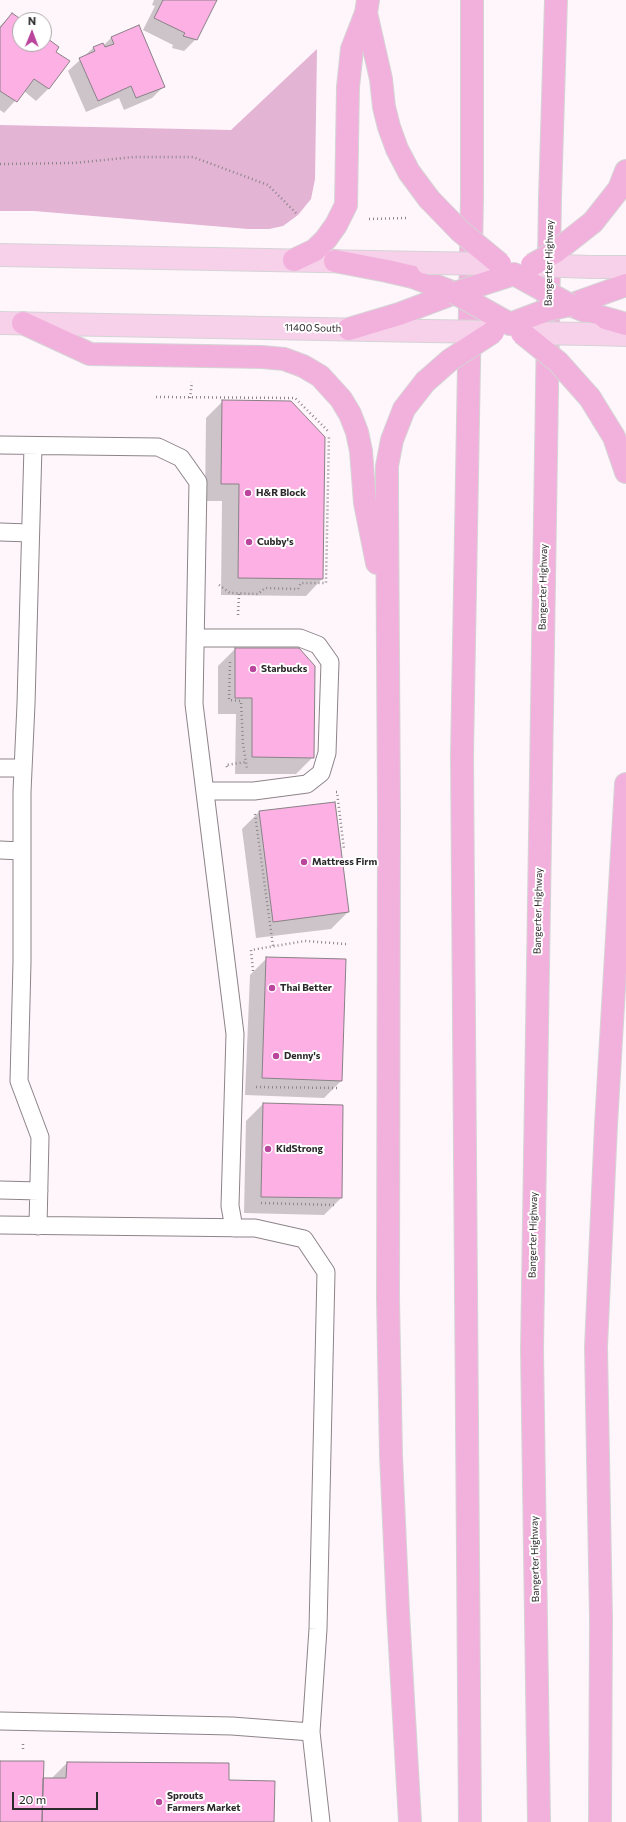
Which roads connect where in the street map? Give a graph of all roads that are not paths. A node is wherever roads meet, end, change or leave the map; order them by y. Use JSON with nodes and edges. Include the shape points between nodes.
{"nodes":[{"id":1,"x":472,"y":0,"type":"edge"},
{"id":2,"x":556,"y":0,"type":"edge"},
{"id":3,"x":367,"y":7,"type":"edge"},
{"id":4,"x":626,"y":171,"type":"edge"},
{"id":5,"x":0,"y":255,"type":"edge"},
{"id":6,"x":294,"y":260,"type":"junction"},
{"id":7,"x":626,"y":267,"type":"edge"},
{"id":8,"x":515,"y":268,"type":"junction"},
{"id":9,"x":427,"y":272,"type":"junction"},
{"id":10,"x":626,"y":285,"type":"edge"},
{"id":11,"x":455,"y":293,"type":"junction"},
{"id":12,"x":570,"y":305,"type":"junction"},
{"id":13,"x":591,"y":315,"type":"junction"},
{"id":14,"x":0,"y":323,"type":"edge"},
{"id":15,"x":23,"y":323,"type":"junction"},
{"id":16,"x":626,"y":324,"type":"edge"},
{"id":17,"x":349,"y":329,"type":"junction"},
{"id":18,"x":508,"y":330,"type":"junction"},
{"id":19,"x":626,"y":335,"type":"edge"},
{"id":20,"x":0,"y":445,"type":"edge"},
{"id":21,"x":33,"y":446,"type":"junction"},
{"id":22,"x":626,"y":472,"type":"edge"},
{"id":23,"x":0,"y":532,"type":"edge"},
{"id":24,"x":30,"y":533,"type":"junction"},
{"id":25,"x":386,"y":607,"type":"junction"},
{"id":26,"x":196,"y":638,"type":"junction"},
{"id":27,"x":0,"y":768,"type":"edge"},
{"id":28,"x":23,"y":768,"type":"junction"},
{"id":29,"x":626,"y":784,"type":"edge"},
{"id":30,"x":205,"y":791,"type":"junction"},
{"id":31,"x":0,"y":850,"type":"edge"},
{"id":32,"x":21,"y":851,"type":"junction"},
{"id":33,"x":0,"y":1190,"type":"edge"},
{"id":34,"x":39,"y":1191,"type":"junction"},
{"id":35,"x":0,"y":1225,"type":"edge"},
{"id":36,"x":38,"y":1226,"type":"junction"},
{"id":37,"x":234,"y":1228,"type":"junction"},
{"id":38,"x":0,"y":1721,"type":"edge"},
{"id":39,"x":311,"y":1732,"type":"junction"},
{"id":40,"x":321,"y":1822,"type":"edge"},
{"id":41,"x":410,"y":1822,"type":"edge"},
{"id":42,"x":470,"y":1822,"type":"edge"},
{"id":43,"x":538,"y":1822,"type":"edge"},
{"id":44,"x":600,"y":1822,"type":"edge"}],
"edges":[{"from":1,"to":42,"type":"highway","via":[[472,212],[462,755]]},
{"from":2,"to":43,"type":"highway","name":"Bangerter Highway","via":[[549,206],[532,1349]]},
{"from":3,"to":6,"type":"highway","via":[[352,49],[348,87],[346,205],[326,239],[315,250]]},
{"from":3,"to":8,"type":"highway","bridge":true,"via":[[389,127],[409,172],[428,199],[460,231]]},
{"from":4,"to":8,"type":"highway","bridge":true,"via":[[619,189],[593,222],[555,252]]},
{"from":5,"to":6,"type":"main road"},
{"from":6,"to":9,"type":"main road","via":[[335,261]]},
{"from":7,"to":8,"type":"main road","bridge":true},
{"from":8,"to":9,"type":"main road","bridge":true},
{"from":8,"to":11,"type":"highway","bridge":true},
{"from":8,"to":12,"type":"highway","bridge":true},
{"from":9,"to":11,"type":"highway"},
{"from":10,"to":13,"type":"highway"},
{"from":11,"to":17,"type":"highway"},
{"from":11,"to":18,"type":"highway","bridge":true},
{"from":12,"to":13,"type":"highway"},
{"from":12,"to":18,"type":"highway","bridge":true,"via":[[527,316]]},
{"from":13,"to":16,"type":"highway"},
{"from":13,"to":18,"type":"main road","name":"11400 South","bridge":true},
{"from":13,"to":19,"type":"main road","name":"11400 South"},
{"from":14,"to":15,"type":"main road","name":"11400 South"},
{"from":15,"to":17,"type":"main road","name":"11400 South"},
{"from":15,"to":25,"type":"highway","via":[[90,354],[284,359],[320,376],[341,399],[357,432],[365,503]]},
{"from":17,"to":18,"type":"main road","name":"11400 South","bridge":true},
{"from":18,"to":22,"type":"highway","bridge":true,"via":[[558,362],[590,398],[614,437]]},
{"from":18,"to":25,"type":"highway","bridge":true,"via":[[450,360],[425,382],[398,421],[388,459]]},
{"from":20,"to":21,"type":"lane"},
{"from":21,"to":24,"type":"lane"},
{"from":21,"to":26,"type":"lane","via":[[158,447],[181,458],[198,482]]},
{"from":23,"to":24,"type":"lane"},
{"from":24,"to":28,"type":"lane"},
{"from":25,"to":41,"type":"highway","via":[[389,814],[388,1298],[392,1471]]},
{"from":26,"to":30,"type":"lane","via":[[194,704]]},
{"from":26,"to":30,"type":"lane","via":[[300,638],[318,646],[330,662],[327,753],[321,773],[307,784],[254,791]]},
{"from":27,"to":28,"type":"lane"},
{"from":28,"to":32,"type":"lane"},
{"from":29,"to":44,"type":"highway","via":[[596,1347],[601,1620]]},
{"from":30,"to":37,"type":"lane","via":[[235,1034],[230,1206]]},
{"from":31,"to":32,"type":"lane"},
{"from":32,"to":34,"type":"lane","via":[[19,1081],[40,1137]]},
{"from":33,"to":34,"type":"lane"},
{"from":34,"to":36,"type":"lane"},
{"from":35,"to":36,"type":"lane"},
{"from":36,"to":37,"type":"lane"},
{"from":37,"to":39,"type":"lane","via":[[255,1228],[304,1239],[326,1272],[318,1630]]},
{"from":38,"to":39,"type":"lane","via":[[232,1726]]},
{"from":39,"to":40,"type":"lane"}]}
